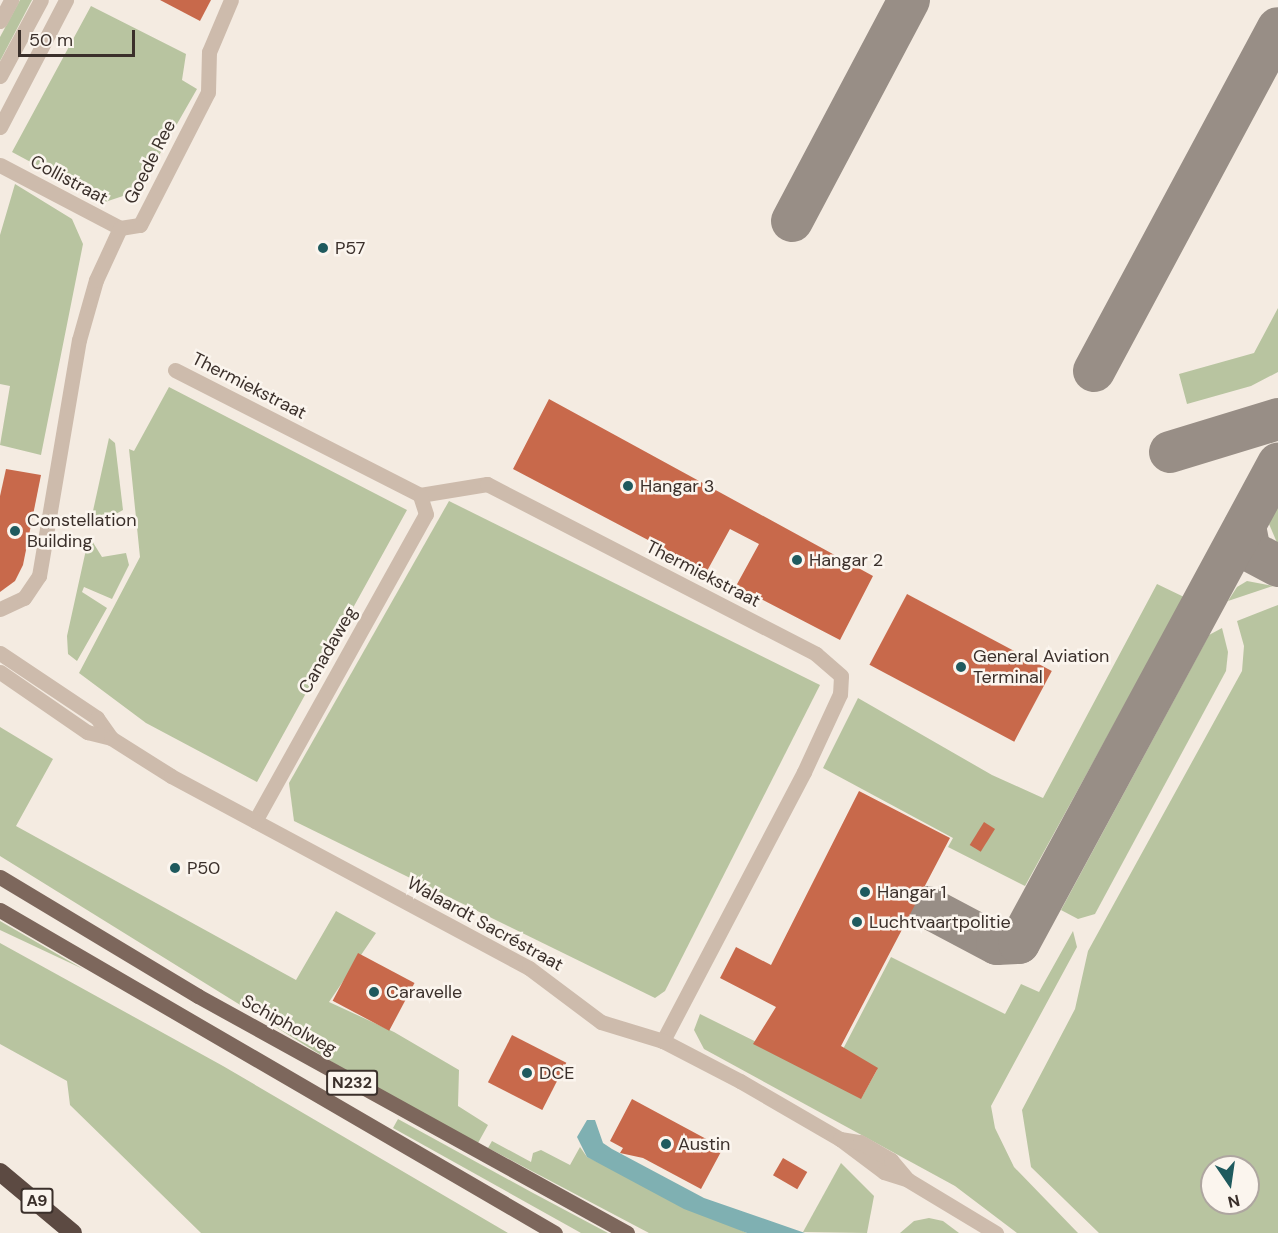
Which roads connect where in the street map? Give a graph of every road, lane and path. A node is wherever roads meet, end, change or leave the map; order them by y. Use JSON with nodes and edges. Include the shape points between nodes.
{"nodes":[{"id":1,"x":11,"y":0,"type":"edge"},
{"id":2,"x":41,"y":0,"type":"edge"},
{"id":3,"x":66,"y":0,"type":"edge"},
{"id":4,"x":231,"y":0,"type":"edge"},
{"id":5,"x":0,"y":21,"type":"edge"},
{"id":6,"x":0,"y":76,"type":"edge"},
{"id":7,"x":0,"y":126,"type":"edge"},
{"id":8,"x":0,"y":165,"type":"edge"},
{"id":9,"x":120,"y":228,"type":"junction"},
{"id":10,"x":175,"y":370,"type":"dead end"},
{"id":11,"x":420,"y":495,"type":"junction"},
{"id":12,"x":0,"y":609,"type":"edge"},
{"id":13,"x":0,"y":653,"type":"edge"},
{"id":14,"x":0,"y":672,"type":"edge"},
{"id":15,"x":111,"y":738,"type":"junction"},
{"id":16,"x":255,"y":821,"type":"junction"},
{"id":17,"x":0,"y":877,"type":"edge"},
{"id":18,"x":0,"y":910,"type":"edge"},
{"id":19,"x":663,"y":1041,"type":"junction"},
{"id":20,"x":0,"y":1172,"type":"edge"},
{"id":21,"x":72,"y":1233,"type":"edge"},
{"id":22,"x":555,"y":1233,"type":"edge"},
{"id":23,"x":627,"y":1233,"type":"edge"},
{"id":24,"x":996,"y":1233,"type":"edge"}],
"edges":[{"from":1,"to":5,"type":"street"},
{"from":2,"to":6,"type":"street"},
{"from":3,"to":7,"type":"street"},
{"from":4,"to":9,"type":"street","name":"Goede Ree","via":[[208,52],[208,92],[140,225]]},
{"from":8,"to":9,"type":"street","name":"Collistraat"},
{"from":9,"to":12,"type":"street","name":"Goede Ree","via":[[96,280],[79,340],[36,584],[15,605]]},
{"from":10,"to":11,"type":"street","name":"Thermiekstraat"},
{"from":11,"to":16,"type":"street","name":"Canadaweg","via":[[426,514]]},
{"from":11,"to":19,"type":"street","name":"Thermiekstraat","via":[[487,484],[816,654],[841,676],[840,694],[804,772]]},
{"from":13,"to":15,"type":"street","name":"Walaardt Sacréstraat","via":[[97,718]]},
{"from":14,"to":15,"type":"street","name":"Walaardt Sacréstraat","via":[[87,732]]},
{"from":15,"to":16,"type":"street","name":"Walaardt Sacréstraat"},
{"from":16,"to":19,"type":"street","name":"Walaardt Sacréstraat","via":[[529,968],[601,1022]]},
{"from":17,"to":23,"type":"main road","name":"Schipholweg","number":"N232","via":[[208,1002]]},
{"from":18,"to":22,"type":"main road","number":"N232"},
{"from":19,"to":24,"type":"street","name":"Walaardt Sacréstraat","via":[[840,1139],[884,1172],[914,1183]]},
{"from":20,"to":21,"type":"highway","number":"A9"}]}
